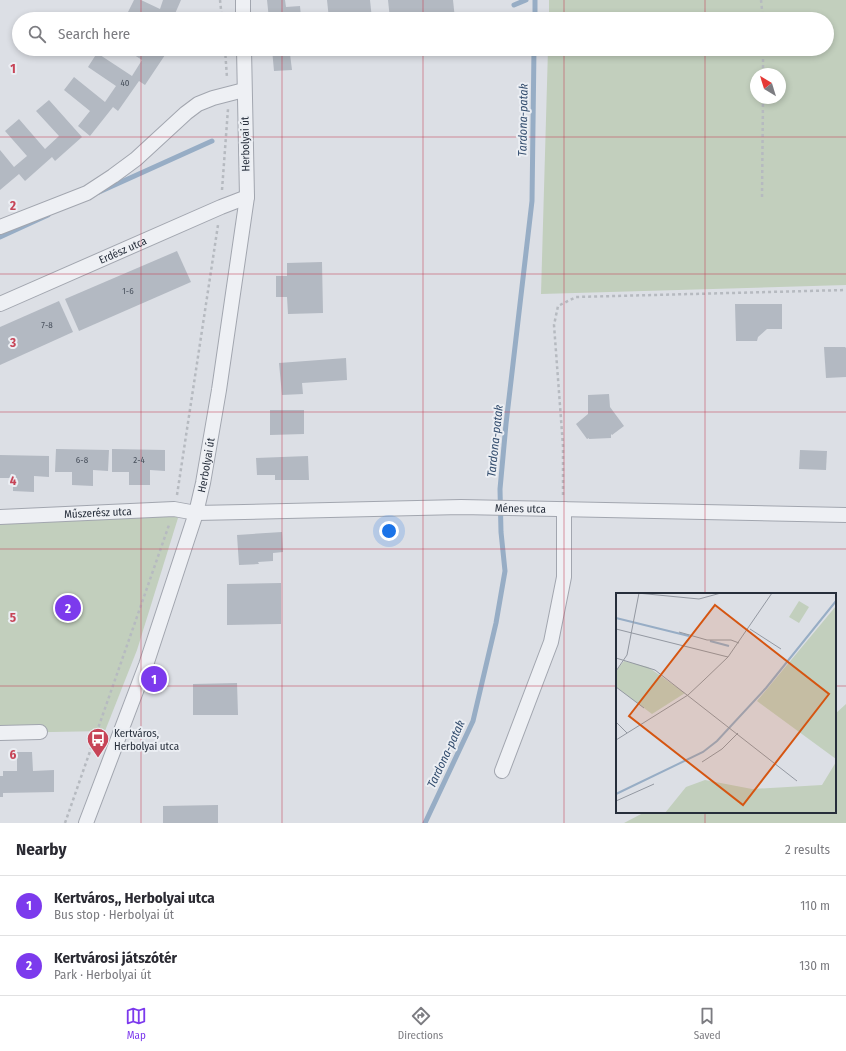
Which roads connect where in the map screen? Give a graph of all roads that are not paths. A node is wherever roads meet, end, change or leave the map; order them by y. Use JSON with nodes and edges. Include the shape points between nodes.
{"nodes":[{"id":1,"x":243,"y":0,"type":"edge"},
{"id":2,"x":243,"y":12,"type":"edge"},
{"id":3,"x":244,"y":56,"type":"edge"},
{"id":4,"x":244,"y":90,"type":"junction"},
{"id":5,"x":247,"y":197,"type":"junction"},
{"id":6,"x":0,"y":227,"type":"edge"},
{"id":7,"x":0,"y":304,"type":"edge"},
{"id":8,"x":564,"y":509,"type":"junction"},
{"id":9,"x":196,"y":513,"type":"junction"},
{"id":10,"x":846,"y":515,"type":"edge"},
{"id":11,"x":0,"y":517,"type":"edge"},
{"id":12,"x":40,"y":732,"type":"dead end"},
{"id":13,"x":0,"y":733,"type":"edge"},
{"id":14,"x":502,"y":771,"type":"dead end"},
{"id":15,"x":86,"y":823,"type":"edge"}],
"edges":[{"from":1,"to":2,"type":"street"},
{"from":3,"to":4,"type":"street","name":"Herbolyai út"},
{"from":4,"to":5,"type":"street","name":"Herbolyai út"},
{"from":4,"to":6,"type":"street","via":[[198,104],[136,158],[87,193]]},
{"from":5,"to":7,"type":"street","name":"Erdész utca"},
{"from":5,"to":9,"type":"street","name":"Herbolyai út","via":[[219,390]]},
{"from":8,"to":9,"type":"street","name":"Ménes utca","via":[[422,508]]},
{"from":8,"to":10,"type":"street","name":"Ménes utca"},
{"from":8,"to":14,"type":"street","via":[[564,577],[551,642]]},
{"from":9,"to":11,"type":"street","name":"Műszerész utca","via":[[174,509]]},
{"from":9,"to":15,"type":"street","name":"Herbolyai út","via":[[146,665]]},
{"from":12,"to":13,"type":"street"}]}
